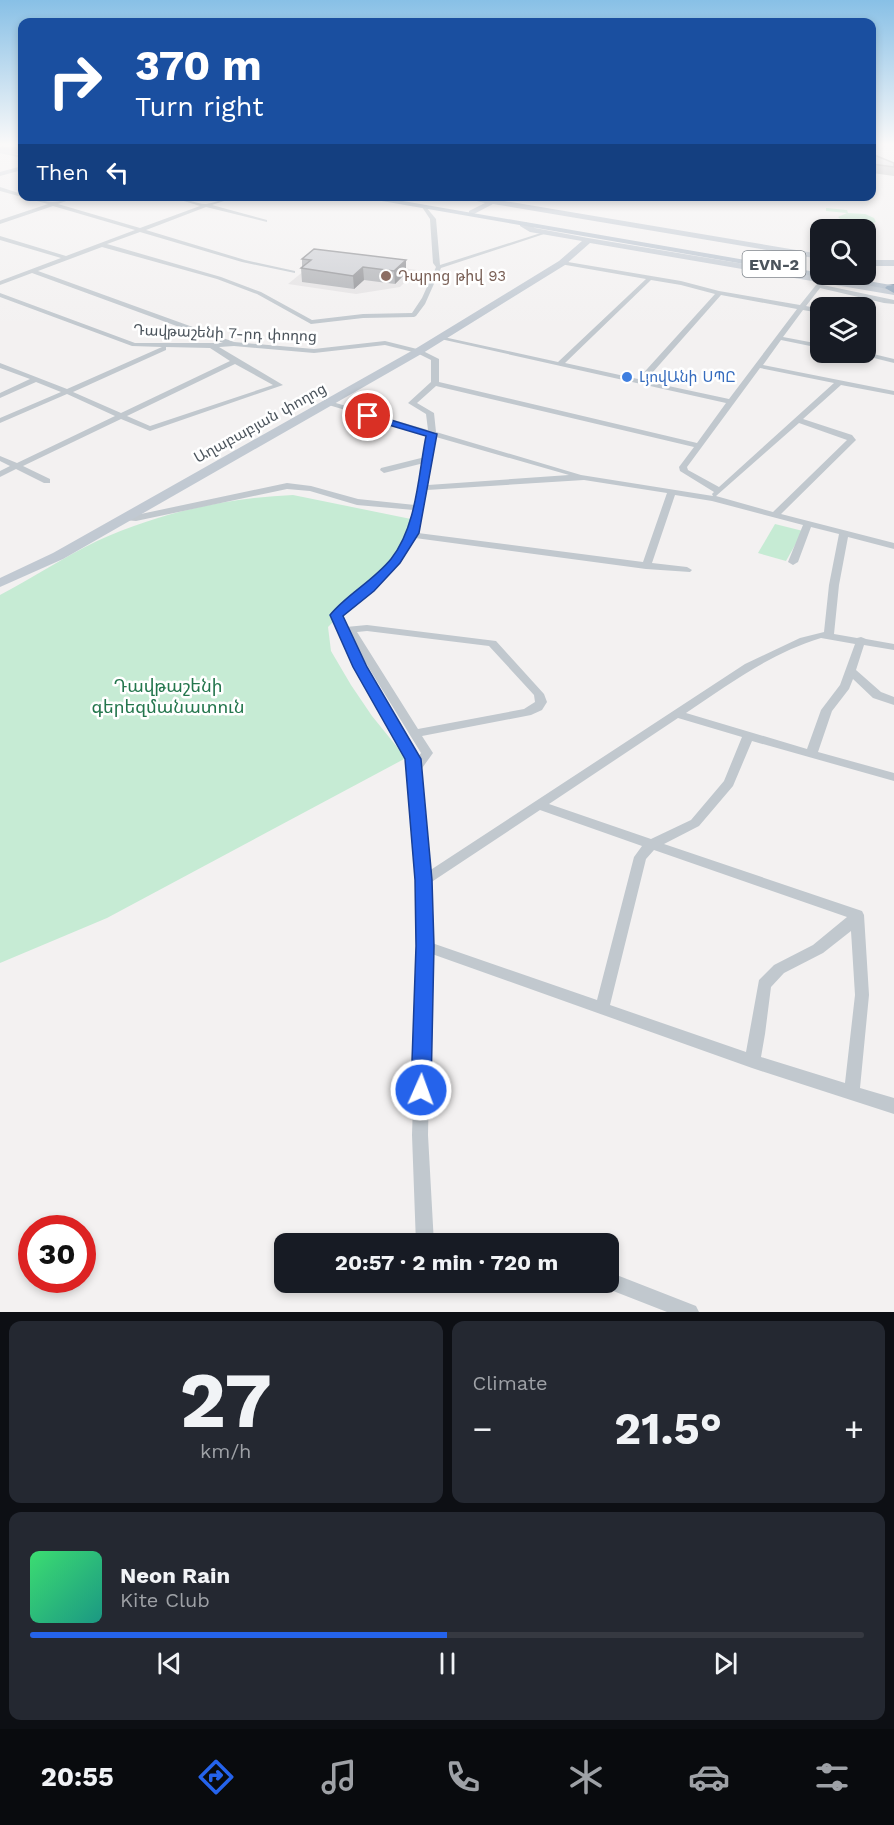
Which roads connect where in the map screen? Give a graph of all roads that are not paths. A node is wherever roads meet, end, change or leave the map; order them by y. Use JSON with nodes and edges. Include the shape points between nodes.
{"nodes":[{"id":1,"x":53,"y":205,"type":"joint"},
{"id":2,"x":409,"y":205,"type":"edge"},
{"id":3,"x":429,"y":205,"type":"edge"},
{"id":4,"x":485,"y":205,"type":"edge"},
{"id":5,"x":509,"y":205,"type":"edge"},
{"id":6,"x":204,"y":206,"type":"joint"},
{"id":7,"x":424,"y":208,"type":"junction"},
{"id":8,"x":472,"y":213,"type":"junction"},
{"id":9,"x":574,"y":216,"type":"junction"},
{"id":10,"x":265,"y":221,"type":"dead end"},
{"id":11,"x":0,"y":222,"type":"edge"},
{"id":12,"x":523,"y":224,"type":"junction"},
{"id":13,"x":566,"y":229,"type":"junction"},
{"id":14,"x":141,"y":230,"type":"junction"},
{"id":15,"x":545,"y":232,"type":"junction"},
{"id":16,"x":0,"y":237,"type":"edge"},
{"id":17,"x":588,"y":240,"type":"junction"},
{"id":18,"x":103,"y":245,"type":"junction"},
{"id":19,"x":810,"y":255,"type":"edge"},
{"id":20,"x":68,"y":258,"type":"junction"},
{"id":21,"x":726,"y":258,"type":"junction"},
{"id":22,"x":562,"y":263,"type":"junction"},
{"id":23,"x":876,"y":263,"type":"edge"},
{"id":24,"x":894,"y":263,"type":"edge"},
{"id":25,"x":439,"y":267,"type":"junction"},
{"id":26,"x":33,"y":271,"type":"junction"},
{"id":27,"x":293,"y":272,"type":"dead end"},
{"id":28,"x":810,"y":277,"type":"edge"},
{"id":29,"x":810,"y":277,"type":"edge"},
{"id":30,"x":649,"y":279,"type":"junction"},
{"id":31,"x":0,"y":283,"type":"edge"},
{"id":32,"x":876,"y":283,"type":"edge"},
{"id":33,"x":817,"y":285,"type":"edge"},
{"id":34,"x":835,"y":285,"type":"edge"},
{"id":35,"x":875,"y":285,"type":"edge"},
{"id":36,"x":893,"y":287,"type":"edge"},
{"id":37,"x":719,"y":293,"type":"junction"},
{"id":38,"x":0,"y":295,"type":"edge"},
{"id":39,"x":894,"y":302,"type":"edge"},
{"id":40,"x":801,"y":308,"type":"junction"},
{"id":41,"x":810,"y":309,"type":"edge"},
{"id":42,"x":439,"y":338,"type":"junction"},
{"id":43,"x":780,"y":338,"type":"junction"},
{"id":44,"x":234,"y":344,"type":"junction"},
{"id":45,"x":810,"y":344,"type":"edge"},
{"id":46,"x":166,"y":346,"type":"junction"},
{"id":47,"x":212,"y":346,"type":"junction"},
{"id":48,"x":419,"y":351,"type":"junction"},
{"id":49,"x":876,"y":357,"type":"edge"},
{"id":50,"x":235,"y":361,"type":"junction"},
{"id":51,"x":894,"y":361,"type":"edge"},
{"id":52,"x":561,"y":363,"type":"junction"},
{"id":53,"x":0,"y":365,"type":"edge"},
{"id":54,"x":759,"y":366,"type":"junction"},
{"id":55,"x":36,"y":379,"type":"junction"},
{"id":56,"x":640,"y":382,"type":"junction"},
{"id":57,"x":840,"y":382,"type":"junction"},
{"id":58,"x":435,"y":383,"type":"junction"},
{"id":59,"x":66,"y":391,"type":"junction"},
{"id":60,"x":894,"y":393,"type":"edge"},
{"id":61,"x":0,"y":396,"type":"edge"},
{"id":62,"x":731,"y":402,"type":"junction"},
{"id":63,"x":326,"y":403,"type":"junction"},
{"id":64,"x":120,"y":414,"type":"junction"},
{"id":65,"x":797,"y":420,"type":"junction"},
{"id":66,"x":0,"y":421,"type":"edge"},
{"id":67,"x":432,"y":434,"type":"junction"},
{"id":68,"x":699,"y":446,"type":"junction"},
{"id":69,"x":0,"y":458,"type":"edge"},
{"id":70,"x":429,"y":459,"type":"junction"},
{"id":71,"x":17,"y":466,"type":"junction"},
{"id":72,"x":384,"y":470,"type":"dead end"},
{"id":73,"x":0,"y":474,"type":"edge"},
{"id":74,"x":584,"y":477,"type":"junction"},
{"id":75,"x":47,"y":481,"type":"dead end"},
{"id":76,"x":423,"y":488,"type":"junction"},
{"id":77,"x":672,"y":491,"type":"junction"},
{"id":78,"x":715,"y":494,"type":"junction"},
{"id":79,"x":419,"y":508,"type":"junction"},
{"id":80,"x":776,"y":514,"type":"junction"},
{"id":81,"x":124,"y":517,"type":"junction"},
{"id":82,"x":808,"y":524,"type":"junction"},
{"id":83,"x":844,"y":533,"type":"junction"},
{"id":84,"x":412,"y":536,"type":"junction"},
{"id":85,"x":894,"y":546,"type":"edge"},
{"id":86,"x":793,"y":562,"type":"dead end"},
{"id":87,"x":646,"y":566,"type":"junction"},
{"id":88,"x":687,"y":570,"type":"dead end"},
{"id":89,"x":0,"y":583,"type":"edge"},
{"id":90,"x":347,"y":630,"type":"junction"},
{"id":91,"x":829,"y":635,"type":"junction"},
{"id":92,"x":861,"y":640,"type":"junction"},
{"id":93,"x":894,"y":647,"type":"edge"},
{"id":94,"x":850,"y":671,"type":"junction"},
{"id":95,"x":894,"y":701,"type":"edge"},
{"id":96,"x":677,"y":714,"type":"junction"},
{"id":97,"x":416,"y":733,"type":"junction"},
{"id":98,"x":749,"y":735,"type":"junction"},
{"id":99,"x":811,"y":754,"type":"junction"},
{"id":100,"x":413,"y":771,"type":"junction"},
{"id":101,"x":894,"y":777,"type":"edge"},
{"id":102,"x":538,"y":805,"type":"junction"},
{"id":103,"x":652,"y":844,"type":"junction"},
{"id":104,"x":423,"y":880,"type":"junction"},
{"id":105,"x":857,"y":915,"type":"junction"},
{"id":106,"x":425,"y":946,"type":"junction"},
{"id":107,"x":602,"y":1009,"type":"junction"},
{"id":108,"x":752,"y":1061,"type":"junction"},
{"id":109,"x":852,"y":1093,"type":"junction"},
{"id":110,"x":894,"y":1106,"type":"edge"},
{"id":111,"x":424,"y":1233,"type":"edge"},
{"id":112,"x":619,"y":1285,"type":"edge"},
{"id":113,"x":690,"y":1312,"type":"edge"}],
"edges":[{"from":1,"to":11,"type":"street"},
{"from":1,"to":14,"type":"street"},
{"from":2,"to":7,"type":"main road","number":"EVN-2"},
{"from":3,"to":8,"type":"main road","number":"EVN-2"},
{"from":4,"to":8,"type":"street"},
{"from":5,"to":9,"type":"street"},
{"from":6,"to":10,"type":"street"},
{"from":6,"to":14,"type":"street"},
{"from":7,"to":12,"type":"main road","number":"EVN-2"},
{"from":7,"to":25,"type":"street","via":[[433,219]]},
{"from":8,"to":13,"type":"main road","number":"EVN-2"},
{"from":9,"to":13,"type":"street","via":[[563,224]]},
{"from":9,"to":19,"type":"street"},
{"from":12,"to":15,"type":"street"},
{"from":12,"to":21,"type":"main road","number":"EVN-2"},
{"from":13,"to":21,"type":"main road","number":"EVN-2"},
{"from":14,"to":18,"type":"street"},
{"from":14,"to":27,"type":"street"},
{"from":15,"to":17,"type":"street"},
{"from":15,"to":25,"type":"street"},
{"from":16,"to":20,"type":"street"},
{"from":17,"to":22,"type":"street","name":"Աղաբաբյան փողոց"},
{"from":17,"to":29,"type":"street"},
{"from":18,"to":20,"type":"street"},
{"from":18,"to":25,"type":"street","via":[[260,293],[311,322],[414,315]]},
{"from":20,"to":26,"type":"street"},
{"from":21,"to":28,"type":"main road","number":"EVN-2"},
{"from":21,"to":36,"type":"main road","number":"EVN-2"},
{"from":22,"to":30,"type":"street"},
{"from":22,"to":42,"type":"street","name":"Աղաբաբյան փողոց"},
{"from":23,"to":24,"type":"street"},
{"from":26,"to":31,"type":"street"},
{"from":26,"to":44,"type":"street"},
{"from":30,"to":37,"type":"street"},
{"from":30,"to":52,"type":"street"},
{"from":32,"to":36,"type":"main road"},
{"from":33,"to":40,"type":"street"},
{"from":34,"to":39,"type":"street","via":[[867,298]]},
{"from":35,"to":36,"type":"street"},
{"from":37,"to":40,"type":"street"},
{"from":37,"to":56,"type":"street"},
{"from":38,"to":46,"type":"street","name":"Դավթաշենի 7-րդ փողոց","via":[[134,345]]},
{"from":40,"to":41,"type":"street"},
{"from":40,"to":43,"type":"street"},
{"from":42,"to":48,"type":"street","name":"Աղաբաբյան փողոց"},
{"from":42,"to":52,"type":"street"},
{"from":43,"to":45,"type":"street"},
{"from":43,"to":54,"type":"street"},
{"from":44,"to":47,"type":"street","name":"Դավթաշենի 7-րդ փողոց"},
{"from":44,"to":48,"type":"street","name":"Դավթաշենի 7-րդ փողոց","via":[[315,351],[385,342]]},
{"from":46,"to":47,"type":"street","name":"Դավթաշենի 7-րդ փողոց"},
{"from":46,"to":59,"type":"street"},
{"from":47,"to":50,"type":"street"},
{"from":48,"to":58,"type":"street","via":[[435,359]]},
{"from":48,"to":63,"type":"street","name":"Աղաբաբյան փողոց"},
{"from":49,"to":51,"type":"street"},
{"from":50,"to":64,"type":"street"},
{"from":50,"to":64,"type":"street","via":[[279,385],[150,429]]},
{"from":52,"to":56,"type":"street"},
{"from":53,"to":55,"type":"street"},
{"from":54,"to":57,"type":"street"},
{"from":54,"to":62,"type":"street"},
{"from":55,"to":59,"type":"street"},
{"from":55,"to":61,"type":"street"},
{"from":56,"to":62,"type":"street"},
{"from":57,"to":60,"type":"street"},
{"from":57,"to":65,"type":"street"},
{"from":58,"to":67,"type":"street","via":[[412,403],[430,412]]},
{"from":58,"to":68,"type":"street"},
{"from":59,"to":64,"type":"street"},
{"from":59,"to":66,"type":"street"},
{"from":62,"to":68,"type":"street"},
{"from":63,"to":67,"type":"street"},
{"from":63,"to":81,"type":"street","name":"Աղաբաբյան փողոց"},
{"from":64,"to":71,"type":"street"},
{"from":65,"to":78,"type":"street"},
{"from":65,"to":80,"type":"street","via":[[852,440]]},
{"from":67,"to":70,"type":"street"},
{"from":67,"to":74,"type":"street"},
{"from":68,"to":78,"type":"street","via":[[684,471]]},
{"from":69,"to":71,"type":"street"},
{"from":70,"to":72,"type":"street"},
{"from":70,"to":76,"type":"street"},
{"from":71,"to":73,"type":"street"},
{"from":71,"to":75,"type":"street"},
{"from":74,"to":76,"type":"street"},
{"from":74,"to":77,"type":"street"},
{"from":76,"to":79,"type":"street"},
{"from":77,"to":78,"type":"street"},
{"from":77,"to":87,"type":"street"},
{"from":78,"to":80,"type":"street"},
{"from":79,"to":81,"type":"street","via":[[357,502],[287,486],[136,518]]},
{"from":79,"to":84,"type":"street"},
{"from":80,"to":82,"type":"street"},
{"from":81,"to":89,"type":"street","name":"Աղաբաբյան փողոց","via":[[58,556]]},
{"from":82,"to":83,"type":"street"},
{"from":82,"to":86,"type":"street"},
{"from":83,"to":85,"type":"street"},
{"from":83,"to":91,"type":"street"},
{"from":84,"to":87,"type":"street"},
{"from":84,"to":90,"type":"street","via":[[396,561],[336,615]]},
{"from":87,"to":88,"type":"street"},
{"from":90,"to":97,"type":"street"},
{"from":90,"to":97,"type":"street","via":[[385,630],[492,644],[541,702],[527,712]]},
{"from":90,"to":100,"type":"street","via":[[360,667],[413,759]]},
{"from":91,"to":92,"type":"street"},
{"from":91,"to":96,"type":"street","via":[[804,640],[749,666]]},
{"from":92,"to":93,"type":"street"},
{"from":92,"to":94,"type":"street"},
{"from":94,"to":95,"type":"street","via":[[877,695]]},
{"from":94,"to":99,"type":"street","via":[[845,686],[827,710]]},
{"from":96,"to":98,"type":"street"},
{"from":96,"to":102,"type":"street"},
{"from":97,"to":100,"type":"street","via":[[427,756]]},
{"from":98,"to":99,"type":"street"},
{"from":98,"to":103,"type":"street","via":[[729,783],[696,823]]},
{"from":99,"to":101,"type":"street"},
{"from":100,"to":104,"type":"street"},
{"from":102,"to":103,"type":"street"},
{"from":102,"to":104,"type":"street"},
{"from":103,"to":105,"type":"street"},
{"from":103,"to":107,"type":"street","via":[[640,857]]},
{"from":104,"to":106,"type":"street"},
{"from":105,"to":108,"type":"street","via":[[818,949],[779,969],[764,984]]},
{"from":105,"to":109,"type":"street","via":[[862,995]]},
{"from":106,"to":107,"type":"street"},
{"from":106,"to":111,"type":"street","via":[[420,1135]]},
{"from":107,"to":108,"type":"street"},
{"from":108,"to":109,"type":"street"},
{"from":109,"to":110,"type":"street"},
{"from":112,"to":113,"type":"street"}]}
